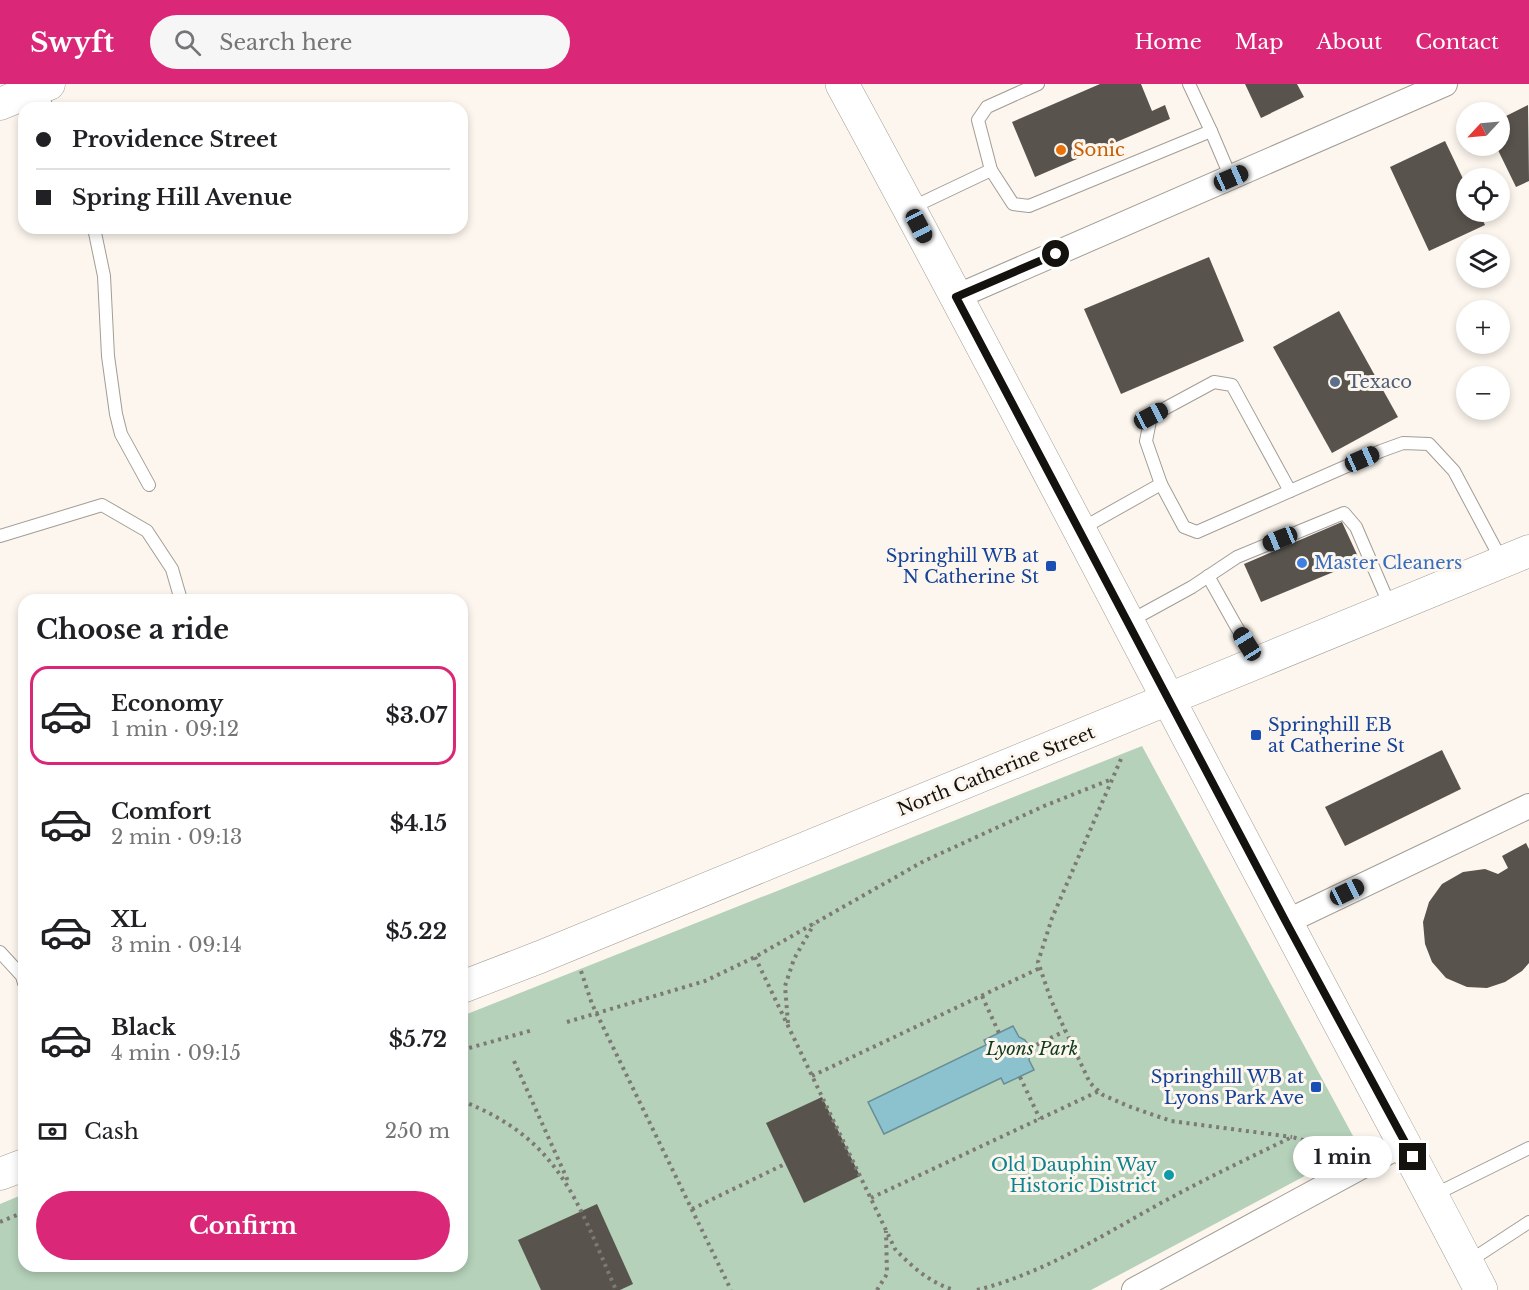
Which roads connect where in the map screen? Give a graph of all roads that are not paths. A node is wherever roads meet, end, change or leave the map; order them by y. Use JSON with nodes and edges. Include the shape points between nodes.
{"nodes":[{"id":1,"x":842,"y":84,"type":"edge"},
{"id":2,"x":1038,"y":84,"type":"edge"},
{"id":3,"x":1189,"y":84,"type":"edge"},
{"id":4,"x":1445,"y":84,"type":"edge"},
{"id":5,"x":45,"y":93,"type":"edge"},
{"id":6,"x":0,"y":104,"type":"edge"},
{"id":7,"x":1210,"y":131,"type":"junction"},
{"id":8,"x":991,"y":170,"type":"junction"},
{"id":9,"x":1231,"y":178,"type":"junction"},
{"id":10,"x":909,"y":209,"type":"junction"},
{"id":11,"x":95,"y":234,"type":"edge"},
{"id":12,"x":956,"y":297,"type":"junction"},
{"id":13,"x":1161,"y":484,"type":"junction"},
{"id":14,"x":149,"y":486,"type":"dead end"},
{"id":15,"x":1290,"y":491,"type":"junction"},
{"id":16,"x":1080,"y":530,"type":"junction"},
{"id":17,"x":0,"y":537,"type":"edge"},
{"id":18,"x":1516,"y":556,"type":"edge"},
{"id":19,"x":1208,"y":576,"type":"junction"},
{"id":20,"x":179,"y":594,"type":"edge"},
{"id":21,"x":1391,"y":608,"type":"junction"},
{"id":22,"x":1129,"y":622,"type":"junction"},
{"id":23,"x":1259,"y":663,"type":"junction"},
{"id":24,"x":1170,"y":700,"type":"junction"},
{"id":25,"x":1529,"y":806,"type":"edge"},
{"id":26,"x":1286,"y":922,"type":"junction"},
{"id":27,"x":0,"y":951,"type":"edge"},
{"id":28,"x":18,"y":971,"type":"edge"},
{"id":29,"x":468,"y":985,"type":"edge"},
{"id":30,"x":1405,"y":1143,"type":"junction"},
{"id":31,"x":1529,"y":1148,"type":"edge"},
{"id":32,"x":18,"y":1167,"type":"edge"},
{"id":33,"x":0,"y":1174,"type":"edge"},
{"id":34,"x":1433,"y":1196,"type":"junction"},
{"id":35,"x":1529,"y":1222,"type":"edge"},
{"id":36,"x":1474,"y":1276,"type":"edge"},
{"id":37,"x":1134,"y":1290,"type":"edge"}],
"edges":[{"from":1,"to":10,"type":"main road"},
{"from":2,"to":8,"type":"lane","via":[[987,107],[978,120]]},
{"from":3,"to":7,"type":"lane"},
{"from":4,"to":9,"type":"street"},
{"from":5,"to":6,"type":"street"},
{"from":7,"to":8,"type":"lane","via":[[1029,206],[1013,204]]},
{"from":7,"to":9,"type":"lane"},
{"from":8,"to":10,"type":"lane"},
{"from":9,"to":12,"type":"street"},
{"from":10,"to":12,"type":"main road"},
{"from":11,"to":14,"type":"lane","via":[[104,276],[116,414],[121,434]]},
{"from":12,"to":16,"type":"main road"},
{"from":13,"to":15,"type":"lane","via":[[1184,527],[1197,532]]},
{"from":13,"to":15,"type":"lane","via":[[1146,441],[1151,416],[1214,382],[1232,385]]},
{"from":13,"to":16,"type":"lane"},
{"from":15,"to":18,"type":"lane","via":[[1403,443],[1429,444],[1454,471]]},
{"from":16,"to":22,"type":"main road"},
{"from":17,"to":20,"type":"lane","via":[[102,505],[147,531],[172,569]]},
{"from":18,"to":21,"type":"street","name":"North Catherine Street"},
{"from":19,"to":21,"type":"lane","via":[[1237,557],[1344,513],[1356,527]]},
{"from":19,"to":22,"type":"lane"},
{"from":19,"to":23,"type":"lane"},
{"from":21,"to":23,"type":"street","name":"North Catherine Street"},
{"from":22,"to":24,"type":"main road"},
{"from":23,"to":24,"type":"street","name":"North Catherine Street"},
{"from":24,"to":26,"type":"main road"},
{"from":24,"to":29,"type":"street","name":"North Catherine Street"},
{"from":25,"to":26,"type":"street"},
{"from":26,"to":30,"type":"main road"},
{"from":27,"to":28,"type":"lane"},
{"from":30,"to":34,"type":"main road"},
{"from":30,"to":37,"type":"street"},
{"from":31,"to":34,"type":"lane"},
{"from":32,"to":33,"type":"street"},
{"from":34,"to":36,"type":"main road"},
{"from":35,"to":36,"type":"lane"}]}
